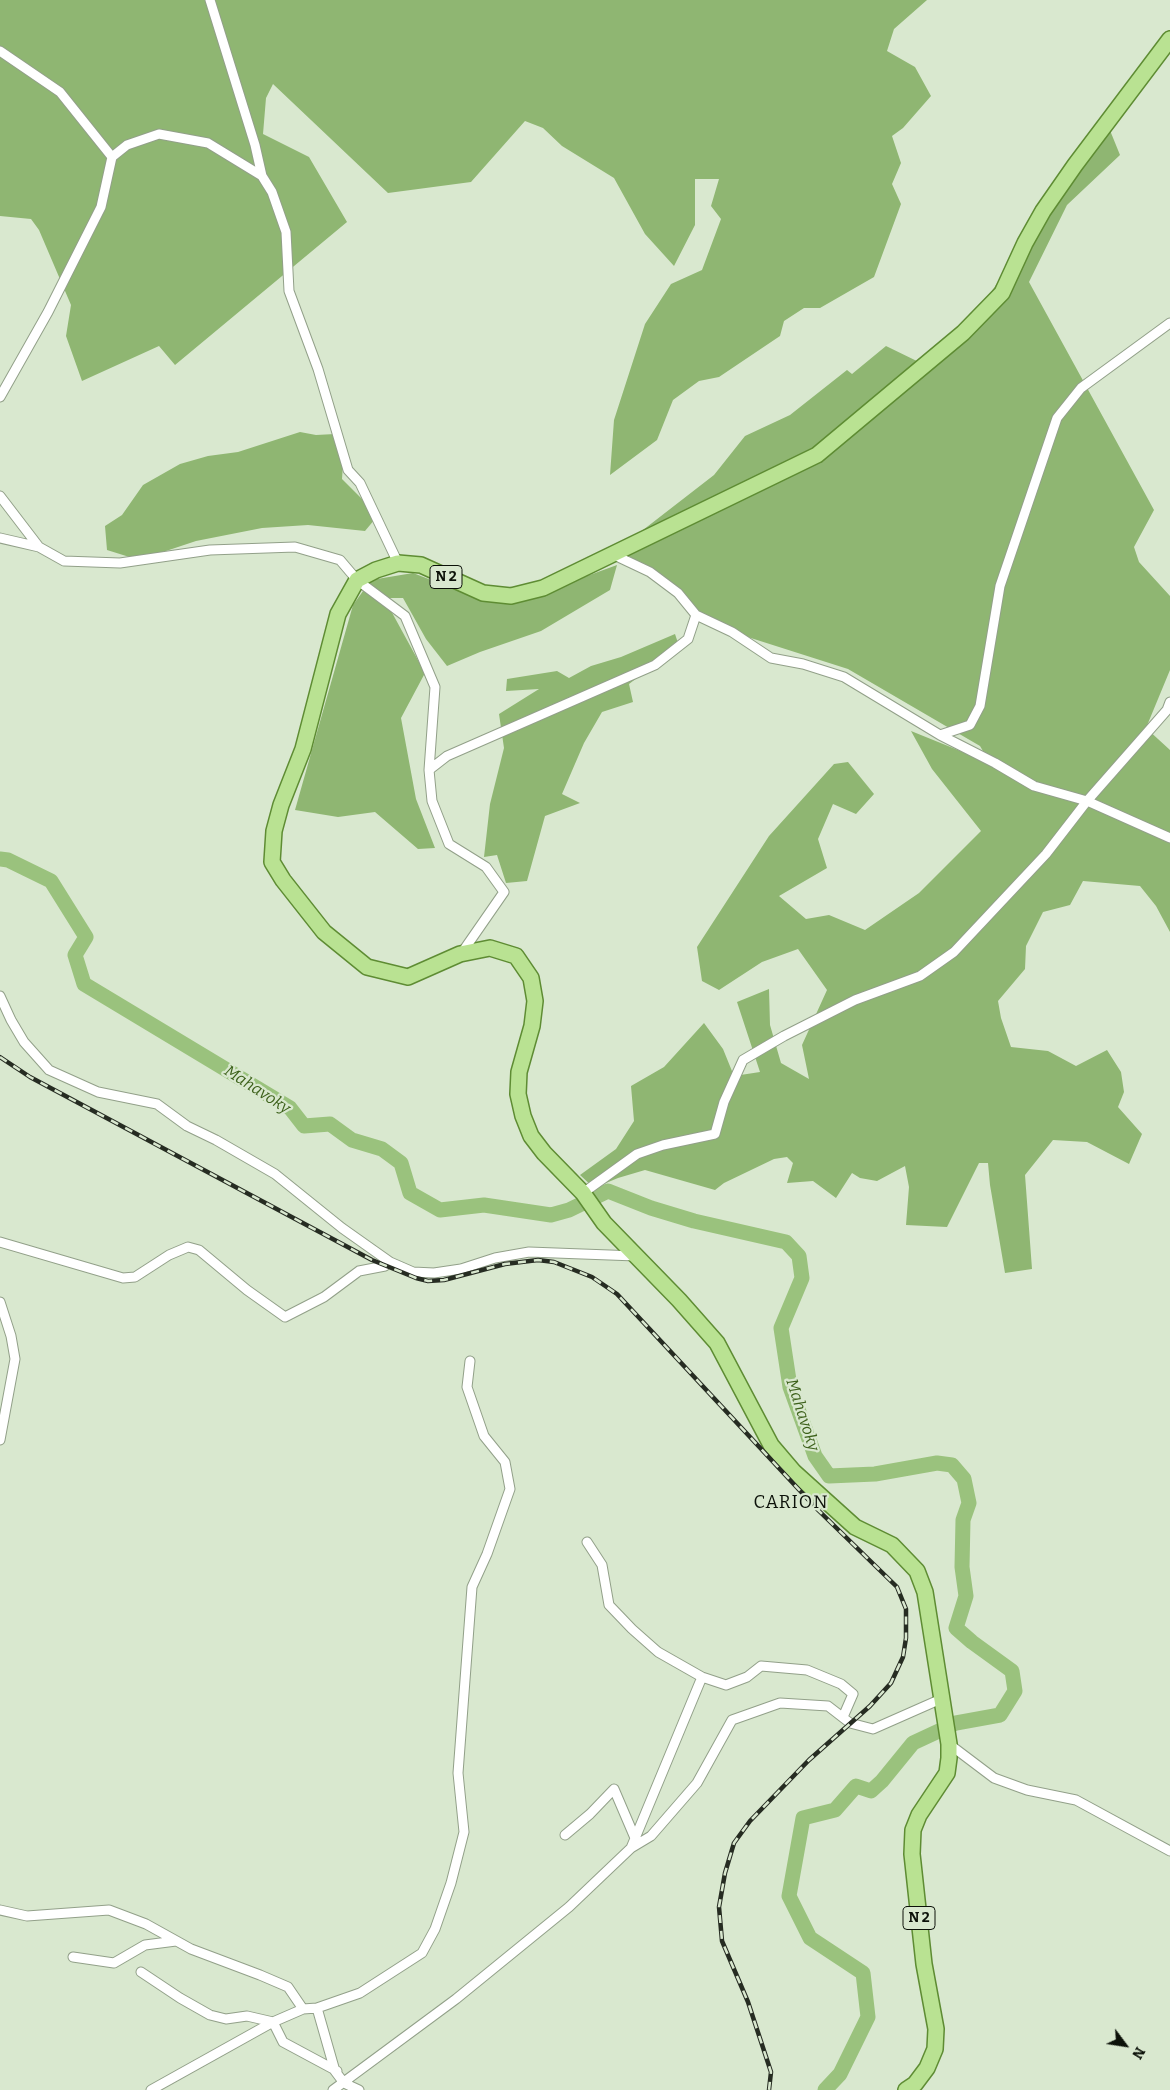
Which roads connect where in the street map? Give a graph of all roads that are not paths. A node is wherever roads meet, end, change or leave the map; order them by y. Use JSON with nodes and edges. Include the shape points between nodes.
{"nodes":[{"id":1,"x":210,"y":0,"type":"edge"},
{"id":2,"x":1170,"y":40,"type":"edge"},
{"id":3,"x":0,"y":51,"type":"edge"},
{"id":4,"x":112,"y":157,"type":"junction"},
{"id":5,"x":262,"y":176,"type":"junction"},
{"id":6,"x":1170,"y":323,"type":"edge"},
{"id":7,"x":0,"y":397,"type":"edge"},
{"id":8,"x":0,"y":496,"type":"edge"},
{"id":9,"x":0,"y":538,"type":"edge"},
{"id":10,"x":39,"y":548,"type":"junction"},
{"id":11,"x":612,"y":554,"type":"junction"},
{"id":12,"x":398,"y":563,"type":"junction"},
{"id":13,"x":357,"y":580,"type":"junction"},
{"id":14,"x":696,"y":615,"type":"junction"},
{"id":15,"x":1170,"y":702,"type":"edge"},
{"id":16,"x":940,"y":735,"type":"junction"},
{"id":17,"x":429,"y":770,"type":"junction"},
{"id":18,"x":1087,"y":801,"type":"junction"},
{"id":19,"x":1170,"y":838,"type":"edge"},
{"id":20,"x":460,"y":954,"type":"junction"},
{"id":21,"x":0,"y":996,"type":"edge"},
{"id":22,"x":583,"y":1193,"type":"junction"},
{"id":23,"x":0,"y":1242,"type":"edge"},
{"id":24,"x":636,"y":1256,"type":"junction"},
{"id":25,"x":390,"y":1262,"type":"junction"},
{"id":26,"x":0,"y":1302,"type":"edge"},
{"id":27,"x":470,"y":1361,"type":"dead end"},
{"id":28,"x":0,"y":1440,"type":"edge"},
{"id":29,"x":587,"y":1542,"type":"dead end"},
{"id":30,"x":702,"y":1677,"type":"junction"},
{"id":31,"x":942,"y":1705,"type":"junction"},
{"id":32,"x":843,"y":1718,"type":"junction"},
{"id":33,"x":949,"y":1744,"type":"junction"},
{"id":34,"x":565,"y":1835,"type":"dead end"},
{"id":35,"x":635,"y":1838,"type":"junction"},
{"id":36,"x":631,"y":1848,"type":"junction"},
{"id":37,"x":1170,"y":1851,"type":"edge"},
{"id":38,"x":0,"y":1910,"type":"edge"},
{"id":39,"x":176,"y":1941,"type":"junction"},
{"id":40,"x":73,"y":1957,"type":"dead end"},
{"id":41,"x":142,"y":1972,"type":"dead end"},
{"id":42,"x":317,"y":2008,"type":"junction"},
{"id":43,"x":303,"y":2009,"type":"junction"},
{"id":44,"x":273,"y":2022,"type":"junction"},
{"id":45,"x":335,"y":2071,"type":"junction"},
{"id":46,"x":352,"y":2076,"type":"junction"},
{"id":47,"x":344,"y":2083,"type":"junction"},
{"id":48,"x":151,"y":2090,"type":"edge"},
{"id":49,"x":333,"y":2090,"type":"edge"},
{"id":50,"x":359,"y":2090,"type":"edge"},
{"id":51,"x":906,"y":2090,"type":"edge"}],
"edges":[{"from":1,"to":5,"type":"street"},
{"from":2,"to":11,"type":"main road","number":"N 2","via":[[1043,211],[1024,243],[1002,293],[963,333],[817,455]]},
{"from":3,"to":4,"type":"street","via":[[60,92]]},
{"from":4,"to":5,"type":"street","via":[[127,144],[159,134],[208,144]]},
{"from":4,"to":7,"type":"street","via":[[101,207]]},
{"from":5,"to":12,"type":"street","via":[[272,192],[286,232],[289,291],[318,369],[348,470],[360,483]]},
{"from":6,"to":16,"type":"street","via":[[1081,388],[1057,418],[1000,586],[980,706],[970,725]]},
{"from":8,"to":10,"type":"street"},
{"from":9,"to":10,"type":"street"},
{"from":10,"to":13,"type":"street","via":[[64,561],[120,563],[210,550],[295,547],[340,560]]},
{"from":11,"to":12,"type":"main road","number":"N 2","via":[[543,588],[511,596],[483,593],[421,565]]},
{"from":11,"to":14,"type":"street","via":[[650,572],[678,593]]},
{"from":12,"to":13,"type":"main road","number":"N 2"},
{"from":13,"to":17,"type":"street","via":[[405,616],[435,687]]},
{"from":13,"to":20,"type":"main road","number":"N 2","via":[[338,614],[303,749],[281,805],[274,832],[272,862],[324,932],[367,967],[408,976]]},
{"from":14,"to":16,"type":"street","via":[[732,632],[770,658],[844,677]]},
{"from":14,"to":17,"type":"street","via":[[688,639],[654,665],[455,752]]},
{"from":15,"to":18,"type":"street","via":[[1167,710]]},
{"from":16,"to":18,"type":"street","via":[[1034,786]]},
{"from":17,"to":20,"type":"street","via":[[432,801],[449,844],[486,867],[504,892]]},
{"from":18,"to":19,"type":"street"},
{"from":18,"to":22,"type":"street","via":[[1046,854],[954,952],[920,976],[855,1000],[743,1060],[724,1102],[715,1134],[638,1154]]},
{"from":20,"to":22,"type":"main road","number":"N 2","via":[[490,948],[516,956],[531,978],[535,1001],[532,1026],[519,1072],[522,1116],[544,1153]]},
{"from":21,"to":25,"type":"street","via":[[24,1042],[49,1070],[98,1092],[157,1104],[187,1126],[275,1174]]},
{"from":22,"to":24,"type":"main road","number":"N 2","via":[[604,1223]]},
{"from":23,"to":25,"type":"street","via":[[123,1278],[135,1277],[188,1247],[199,1250],[246,1290],[285,1317],[324,1297],[359,1272]]},
{"from":24,"to":25,"type":"street","via":[[529,1252],[434,1273],[413,1272]]},
{"from":24,"to":31,"type":"main road","number":"N 2","via":[[717,1343],[771,1445],[794,1472],[855,1527],[892,1544],[917,1571],[924,1592]]},
{"from":26,"to":28,"type":"street","via":[[15,1359]]},
{"from":27,"to":42,"type":"street","via":[[467,1387],[484,1436],[505,1462],[510,1489],[472,1587],[458,1773],[464,1832],[435,1929],[422,1953],[360,1993]]},
{"from":29,"to":30,"type":"street","via":[[602,1565],[609,1605],[658,1652]]},
{"from":30,"to":32,"type":"street","via":[[726,1685],[747,1677],[761,1666],[807,1670],[841,1684],[854,1694]]},
{"from":30,"to":35,"type":"street"},
{"from":31,"to":32,"type":"street","via":[[873,1729]]},
{"from":31,"to":33,"type":"main road","number":"N 2"},
{"from":32,"to":36,"type":"street","via":[[828,1706],[780,1703],[732,1720],[698,1783],[651,1836]]},
{"from":33,"to":37,"type":"street","via":[[994,1778],[1027,1790],[1076,1800]]},
{"from":33,"to":51,"type":"main road","number":"N 2","via":[[947,1773],[919,1815],[913,1830],[912,1854],[923,1954],[936,2029],[935,2048],[927,2068]]},
{"from":34,"to":35,"type":"street","via":[[614,1789]]},
{"from":35,"to":36,"type":"street"},
{"from":36,"to":46,"type":"street","via":[[569,1907],[471,1987]]},
{"from":38,"to":39,"type":"street","via":[[27,1916],[109,1910],[146,1924]]},
{"from":39,"to":40,"type":"street","via":[[145,1945],[114,1963]]},
{"from":39,"to":43,"type":"street","via":[[288,1987]]},
{"from":41,"to":44,"type":"street","via":[[210,2016],[226,2019],[247,2016]]},
{"from":42,"to":43,"type":"street"},
{"from":42,"to":45,"type":"street"},
{"from":43,"to":44,"type":"street"},
{"from":44,"to":45,"type":"street","via":[[283,2042]]},
{"from":44,"to":48,"type":"street"},
{"from":45,"to":46,"type":"street"},
{"from":45,"to":47,"type":"street"},
{"from":46,"to":47,"type":"street"},
{"from":47,"to":49,"type":"street"},
{"from":47,"to":50,"type":"street"}]}
